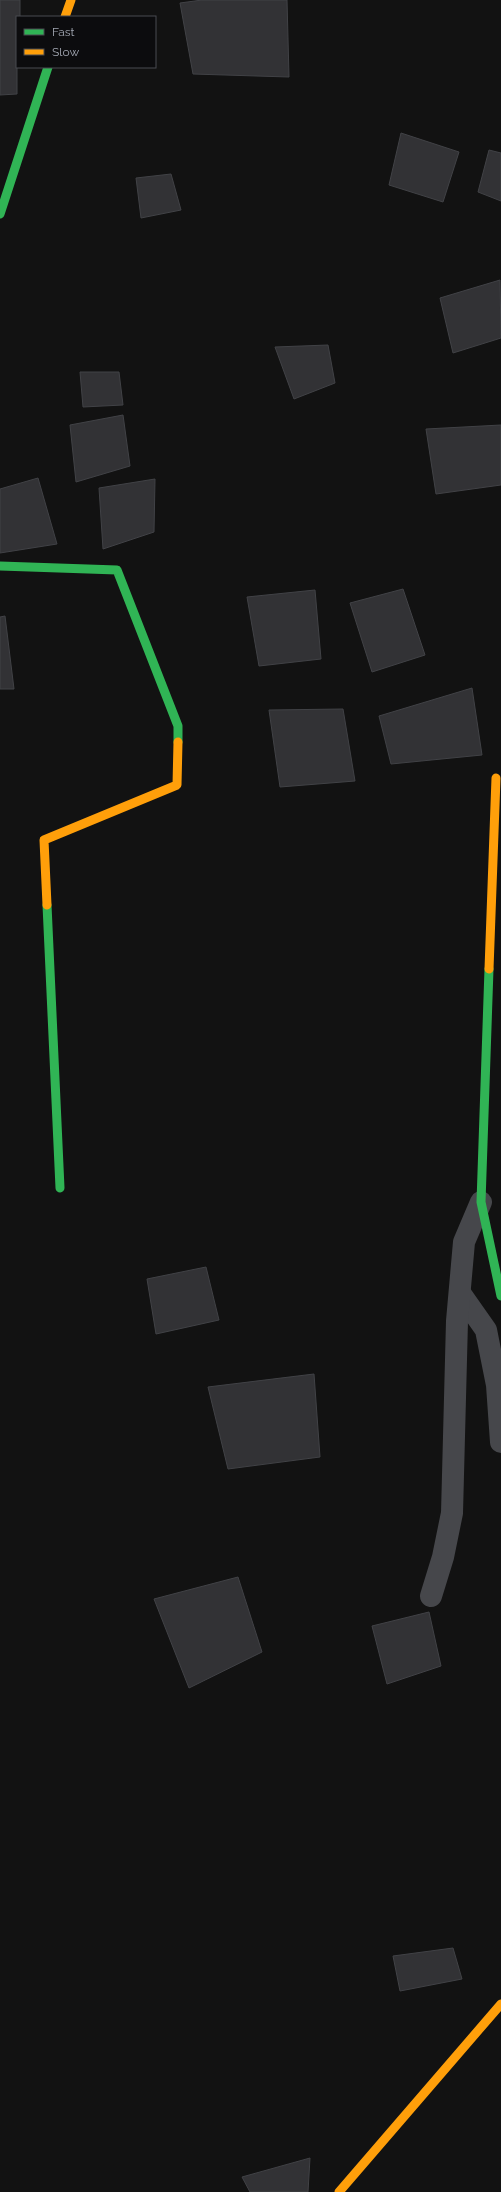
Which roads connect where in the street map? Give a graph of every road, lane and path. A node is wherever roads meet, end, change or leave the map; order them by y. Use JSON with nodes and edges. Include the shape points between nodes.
{"nodes":[{"id":1,"x":70,"y":0,"type":"edge"},
{"id":2,"x":65,"y":16,"type":"edge"},
{"id":3,"x":48,"y":68,"type":"edge"},
{"id":4,"x":0,"y":214,"type":"edge"},
{"id":5,"x":0,"y":566,"type":"edge"},
{"id":6,"x":496,"y":778,"type":"dead end"},
{"id":7,"x":60,"y":1188,"type":"dead end"},
{"id":8,"x":481,"y":1202,"type":"junction"},
{"id":9,"x":460,"y":1293,"type":"junction"},
{"id":10,"x":501,"y":1296,"type":"edge"},
{"id":11,"x":501,"y":1442,"type":"edge"},
{"id":12,"x":431,"y":1596,"type":"dead end"},
{"id":13,"x":501,"y":2004,"type":"edge"},
{"id":14,"x":339,"y":2192,"type":"edge"}],
"edges":[{"from":1,"to":2,"type":"street"},
{"from":3,"to":4,"type":"street"},
{"from":5,"to":7,"type":"street","via":[[117,570],[178,726],[177,785],[44,840]]},
{"from":6,"to":8,"type":"street"},
{"from":8,"to":9,"type":"street","via":[[464,1242]]},
{"from":8,"to":10,"type":"street"},
{"from":9,"to":11,"type":"street","via":[[486,1330],[497,1385]]},
{"from":9,"to":12,"type":"street","via":[[452,1513],[443,1557]]},
{"from":13,"to":14,"type":"street"}]}
